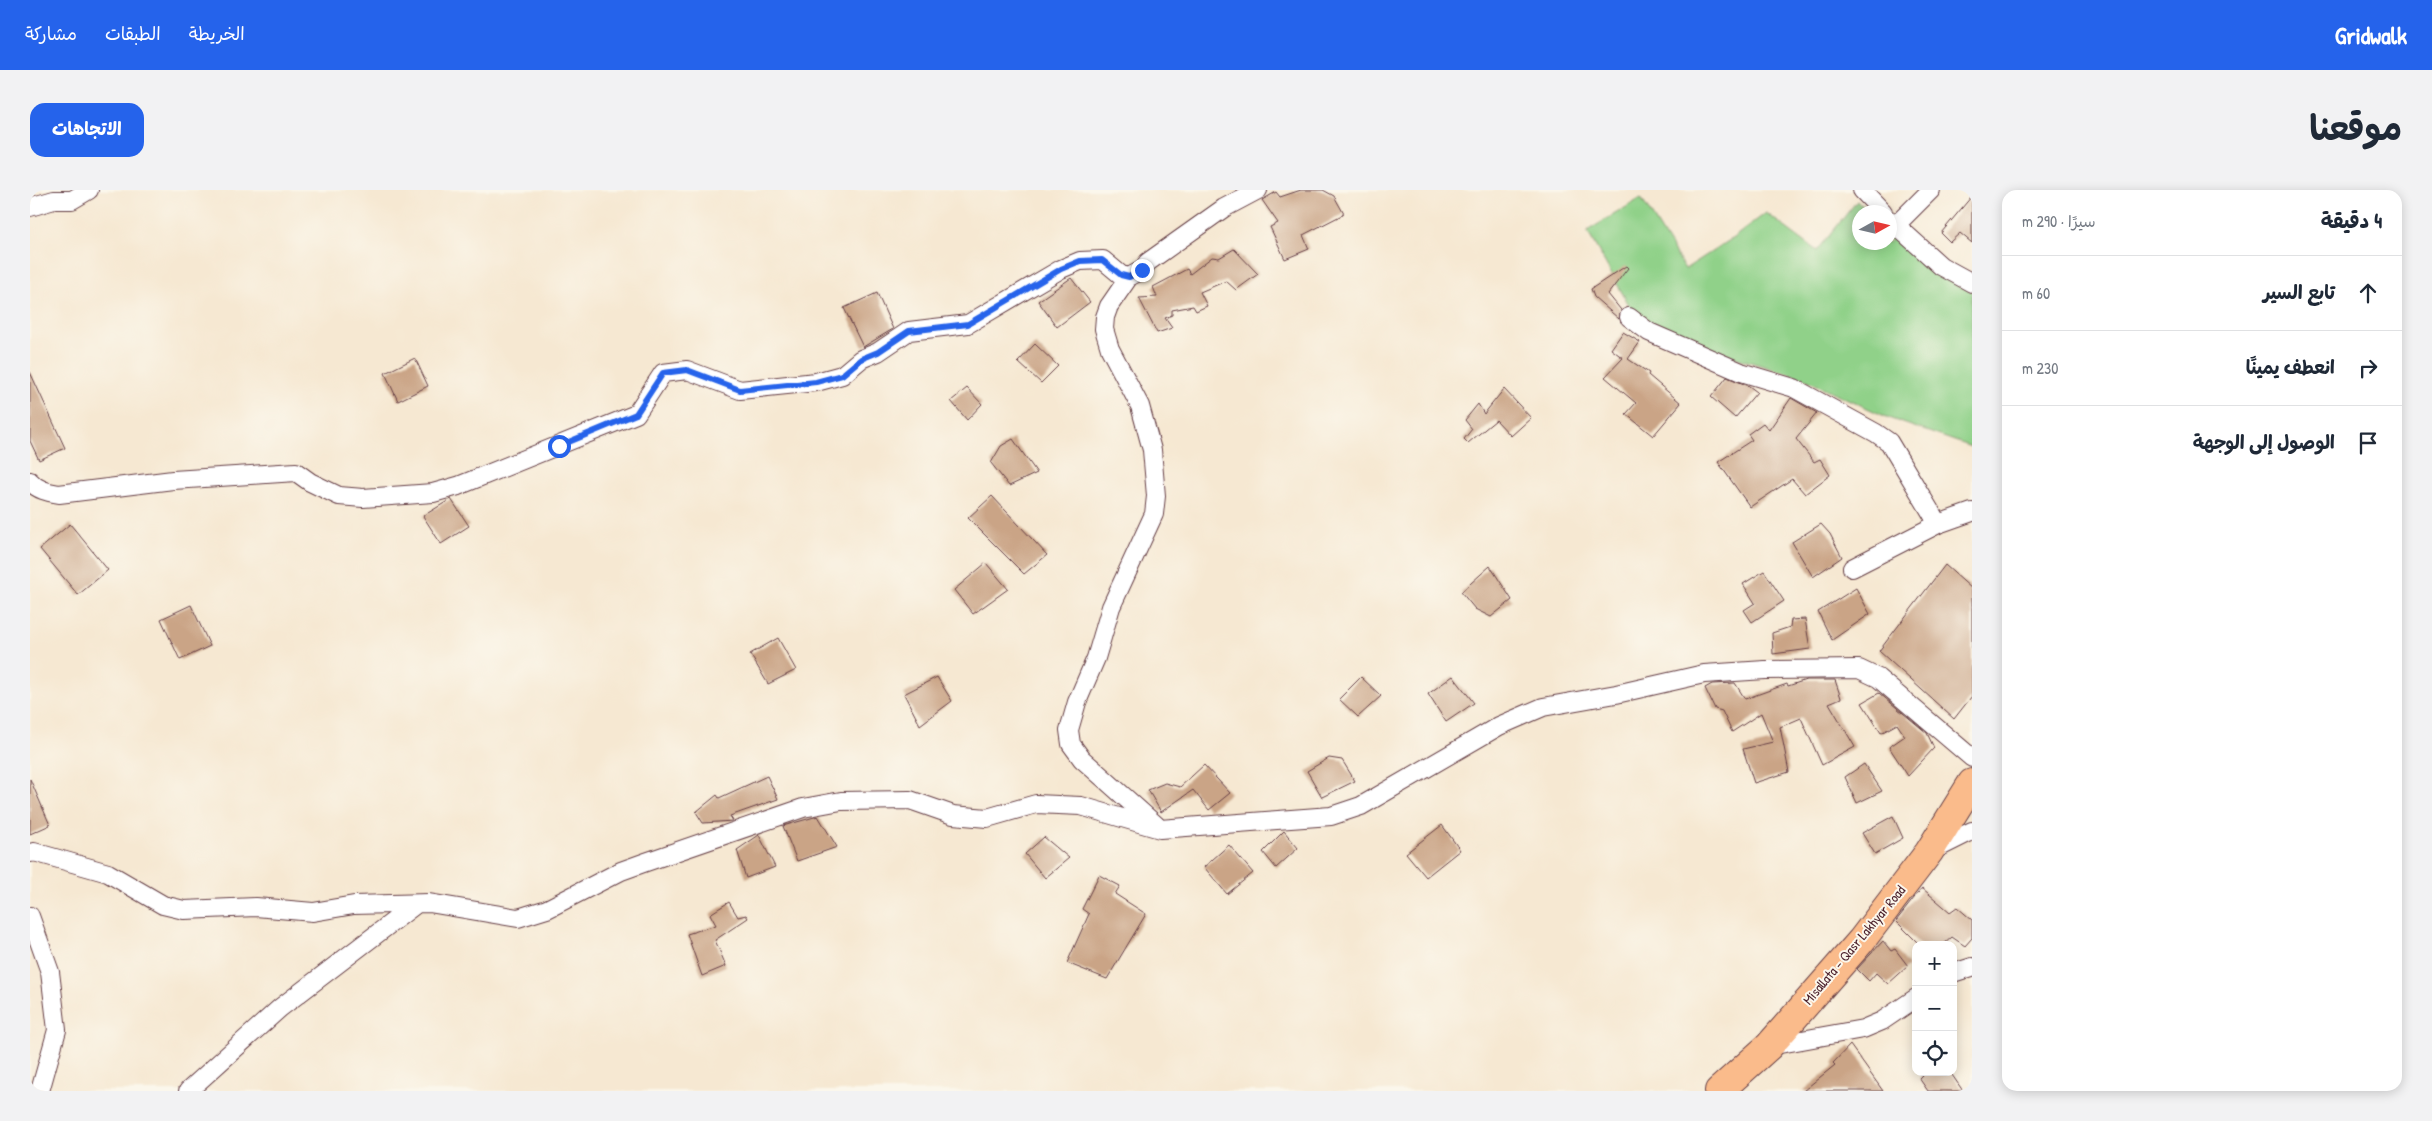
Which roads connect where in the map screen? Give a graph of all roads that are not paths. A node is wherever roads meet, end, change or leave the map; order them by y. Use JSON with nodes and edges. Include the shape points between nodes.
{"nodes":[{"id":1,"x":89,"y":190,"type":"edge"},
{"id":2,"x":1258,"y":190,"type":"edge"},
{"id":3,"x":1862,"y":190,"type":"edge"},
{"id":4,"x":1931,"y":190,"type":"edge"},
{"id":5,"x":1876,"y":205,"type":"edge"},
{"id":6,"x":30,"y":207,"type":"edge"},
{"id":7,"x":1897,"y":219,"type":"edge"},
{"id":8,"x":1897,"y":227,"type":"edge"},
{"id":9,"x":1129,"y":277,"type":"junction"},
{"id":10,"x":1972,"y":283,"type":"edge"},
{"id":11,"x":1629,"y":317,"type":"dead end"},
{"id":12,"x":30,"y":482,"type":"edge"},
{"id":13,"x":1972,"y":512,"type":"edge"},
{"id":14,"x":1938,"y":524,"type":"junction"},
{"id":15,"x":1852,"y":568,"type":"dead end"},
{"id":16,"x":1972,"y":758,"type":"edge"},
{"id":17,"x":1972,"y":783,"type":"edge"},
{"id":18,"x":1160,"y":829,"type":"junction"},
{"id":19,"x":1972,"y":832,"type":"edge"},
{"id":20,"x":1929,"y":852,"type":"junction"},
{"id":21,"x":30,"y":853,"type":"edge"},
{"id":22,"x":416,"y":904,"type":"junction"},
{"id":23,"x":30,"y":916,"type":"edge"},
{"id":24,"x":1972,"y":967,"type":"edge"},
{"id":25,"x":1957,"y":972,"type":"edge"},
{"id":26,"x":1912,"y":1001,"type":"edge"},
{"id":27,"x":1769,"y":1046,"type":"junction"},
{"id":28,"x":40,"y":1091,"type":"edge"},
{"id":29,"x":188,"y":1091,"type":"edge"},
{"id":30,"x":1719,"y":1091,"type":"edge"}],
"edges":[{"from":1,"to":6,"type":"street","via":[[72,200],[54,200]]},
{"from":2,"to":9,"type":"street","via":[[1224,208]]},
{"from":3,"to":5,"type":"street"},
{"from":4,"to":7,"type":"street"},
{"from":8,"to":10,"type":"street","via":[[1942,266]]},
{"from":9,"to":12,"type":"street","via":[[1121,275],[1102,260],[1080,261],[968,324],[909,331],[878,352],[861,359],[842,375],[816,382],[740,390],[687,370],[663,373],[636,414],[474,480],[433,493],[362,498],[338,496],[296,472],[174,480],[59,494]]},
{"from":9,"to":18,"type":"street","via":[[1109,306],[1104,329],[1110,349],[1140,406],[1152,450],[1156,496],[1154,514],[1111,607],[1069,730],[1071,744],[1082,759]]},
{"from":11,"to":14,"type":"street","via":[[1649,332],[1740,372],[1794,388],[1876,434],[1892,447]]},
{"from":13,"to":14,"type":"street"},
{"from":14,"to":15,"type":"street"},
{"from":16,"to":18,"type":"street","via":[[1878,678],[1859,669],[1704,674],[1543,707],[1499,726],[1361,806],[1331,816]]},
{"from":17,"to":20,"type":"main road","name":"Misallata - Qasr Lakhyar Road"},
{"from":18,"to":22,"type":"street","via":[[1081,806],[1036,804],[987,818],[953,815],[910,800],[841,801],[803,808],[621,871],[528,916],[518,918],[429,903]]},
{"from":19,"to":20,"type":"street"},
{"from":20,"to":27,"type":"main road","name":"Misallata - Qasr Lakhyar Road","via":[[1861,941]]},
{"from":21,"to":22,"type":"street","via":[[108,873],[163,905],[184,910],[256,907],[313,912],[354,904]]},
{"from":22,"to":29,"type":"street","via":[[280,1008]]},
{"from":23,"to":28,"type":"street","via":[[50,972],[57,1030]]},
{"from":24,"to":25,"type":"street"},
{"from":26,"to":27,"type":"street","via":[[1882,1021],[1863,1029]]},
{"from":27,"to":30,"type":"main road","name":"Misallata - Qasr Lakhyar Road"}]}
